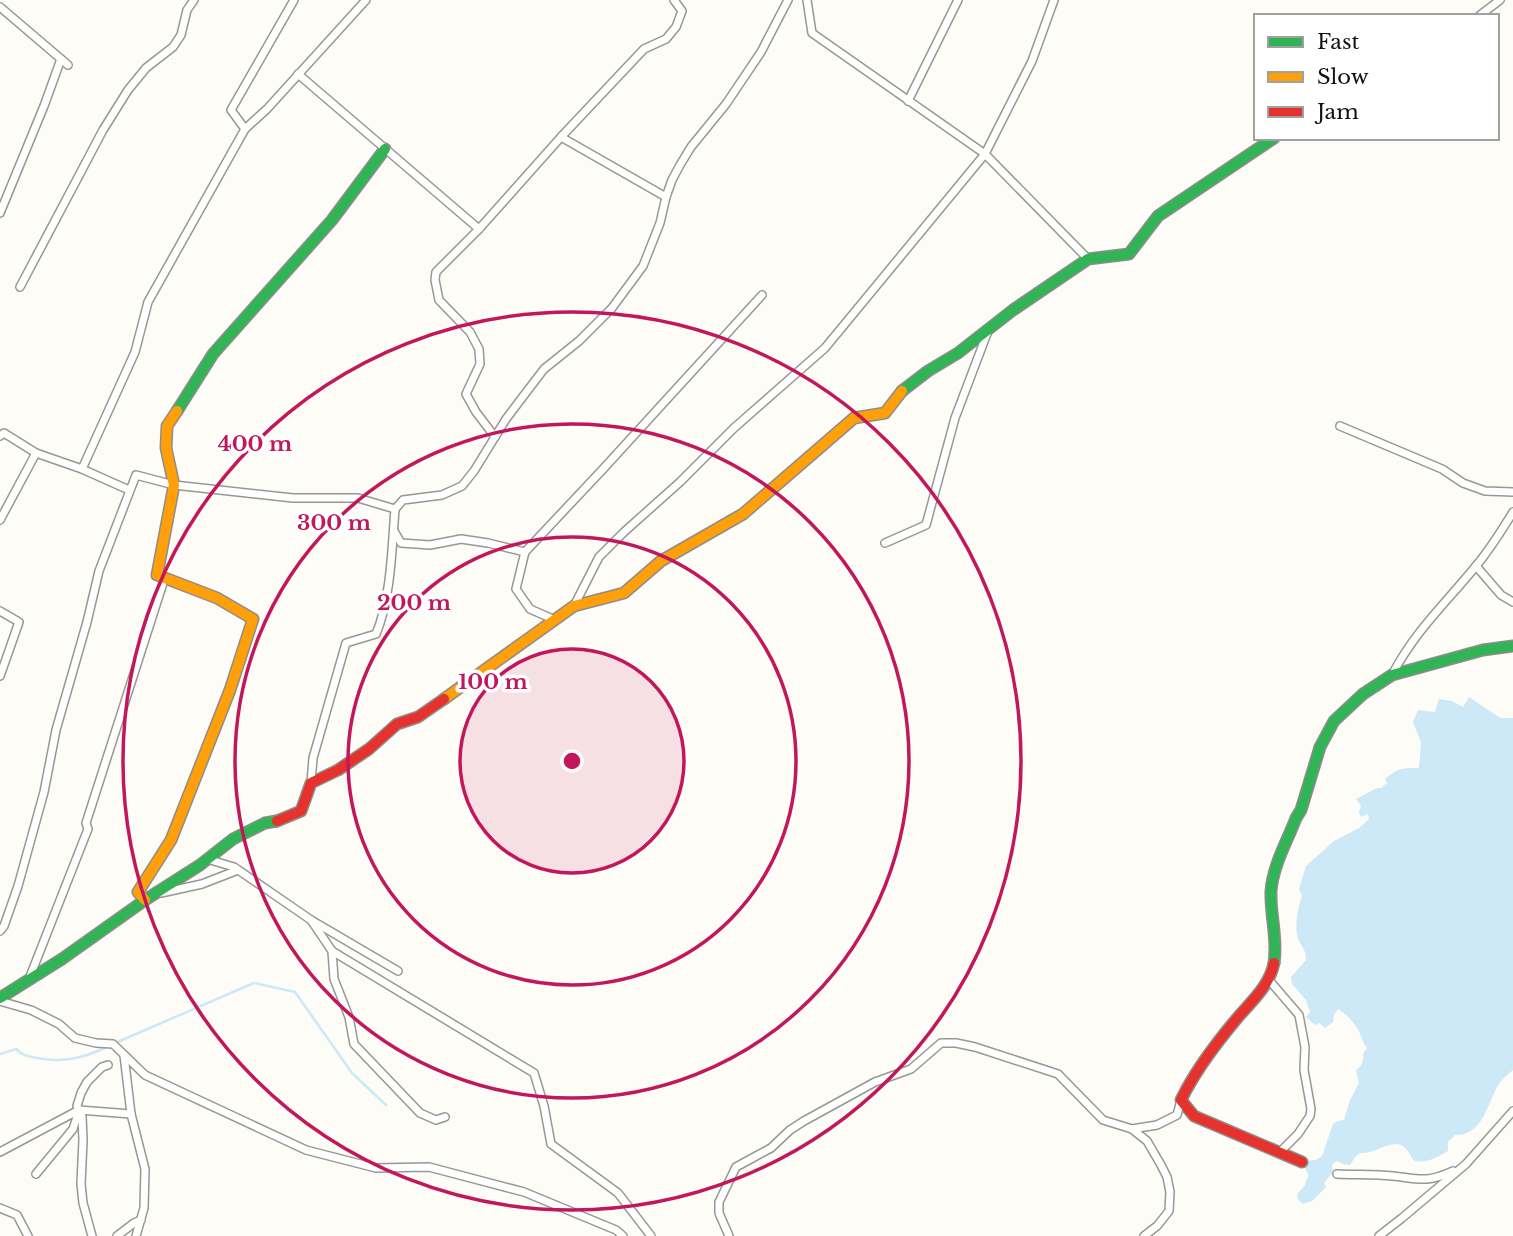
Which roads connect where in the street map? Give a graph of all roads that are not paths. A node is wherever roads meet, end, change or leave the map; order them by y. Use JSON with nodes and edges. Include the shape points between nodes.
{"nodes":[{"id":1,"x":194,"y":0,"type":"edge"},
{"id":2,"x":293,"y":0,"type":"edge"},
{"id":3,"x":366,"y":0,"type":"edge"},
{"id":4,"x":674,"y":0,"type":"edge"},
{"id":5,"x":788,"y":0,"type":"edge"},
{"id":6,"x":807,"y":0,"type":"edge"},
{"id":7,"x":958,"y":0,"type":"edge"},
{"id":8,"x":1054,"y":0,"type":"edge"},
{"id":9,"x":1500,"y":0,"type":"edge"},
{"id":10,"x":0,"y":7,"type":"edge"},
{"id":11,"x":1482,"y":14,"type":"edge"},
{"id":12,"x":61,"y":59,"type":"junction"},
{"id":13,"x":68,"y":65,"type":"dead end"},
{"id":14,"x":298,"y":74,"type":"junction"},
{"id":15,"x":908,"y":101,"type":"junction"},
{"id":16,"x":245,"y":129,"type":"junction"},
{"id":17,"x":561,"y":137,"type":"junction"},
{"id":18,"x":1270,"y":140,"type":"edge"},
{"id":19,"x":385,"y":149,"type":"junction"},
{"id":20,"x":985,"y":154,"type":"junction"},
{"id":21,"x":666,"y":197,"type":"junction"},
{"id":22,"x":0,"y":213,"type":"edge"},
{"id":23,"x":479,"y":229,"type":"junction"},
{"id":24,"x":1088,"y":260,"type":"junction"},
{"id":25,"x":20,"y":286,"type":"dead end"},
{"id":26,"x":762,"y":295,"type":"dead end"},
{"id":27,"x":989,"y":328,"type":"junction"},
{"id":28,"x":1340,"y":426,"type":"dead end"},
{"id":29,"x":0,"y":436,"type":"edge"},
{"id":30,"x":495,"y":437,"type":"junction"},
{"id":31,"x":36,"y":453,"type":"junction"},
{"id":32,"x":82,"y":469,"type":"junction"},
{"id":33,"x":174,"y":485,"type":"junction"},
{"id":34,"x":129,"y":490,"type":"junction"},
{"id":35,"x":1513,"y":492,"type":"edge"},
{"id":36,"x":395,"y":509,"type":"junction"},
{"id":37,"x":1513,"y":512,"type":"edge"},
{"id":38,"x":0,"y":520,"type":"edge"},
{"id":39,"x":393,"y":530,"type":"junction"},
{"id":40,"x":886,"y":544,"type":"dead end"},
{"id":41,"x":525,"y":552,"type":"junction"},
{"id":42,"x":1476,"y":566,"type":"junction"},
{"id":43,"x":165,"y":577,"type":"junction"},
{"id":44,"x":1513,"y":602,"type":"edge"},
{"id":45,"x":574,"y":606,"type":"junction"},
{"id":46,"x":0,"y":611,"type":"edge"},
{"id":47,"x":555,"y":620,"type":"junction"},
{"id":48,"x":1513,"y":646,"type":"edge"},
{"id":49,"x":1392,"y":675,"type":"junction"},
{"id":50,"x":0,"y":676,"type":"edge"},
{"id":51,"x":311,"y":783,"type":"junction"},
{"id":52,"x":207,"y":859,"type":"junction"},
{"id":53,"x":238,"y":870,"type":"junction"},
{"id":54,"x":149,"y":897,"type":"junction"},
{"id":55,"x":311,"y":920,"type":"junction"},
{"id":56,"x":0,"y":931,"type":"edge"},
{"id":57,"x":332,"y":951,"type":"junction"},
{"id":58,"x":398,"y":971,"type":"dead end"},
{"id":59,"x":29,"y":979,"type":"junction"},
{"id":60,"x":1269,"y":979,"type":"junction"},
{"id":61,"x":0,"y":999,"type":"edge"},
{"id":62,"x":124,"y":1054,"type":"junction"},
{"id":63,"x":108,"y":1065,"type":"dead end"},
{"id":64,"x":1181,"y":1100,"type":"junction"},
{"id":65,"x":79,"y":1110,"type":"junction"},
{"id":66,"x":1513,"y":1111,"type":"edge"},
{"id":67,"x":131,"y":1114,"type":"junction"},
{"id":68,"x":1177,"y":1115,"type":"junction"},
{"id":69,"x":1194,"y":1116,"type":"junction"},
{"id":70,"x":446,"y":1117,"type":"dead end"},
{"id":71,"x":1157,"y":1125,"type":"junction"},
{"id":72,"x":1132,"y":1129,"type":"junction"},
{"id":73,"x":1147,"y":1141,"type":"junction"},
{"id":74,"x":0,"y":1152,"type":"edge"},
{"id":75,"x":1280,"y":1152,"type":"junction"},
{"id":76,"x":1302,"y":1162,"type":"dead end"},
{"id":77,"x":1460,"y":1168,"type":"junction"},
{"id":78,"x":36,"y":1174,"type":"dead end"},
{"id":79,"x":1336,"y":1174,"type":"dead end"},
{"id":80,"x":0,"y":1208,"type":"edge"},
{"id":81,"x":141,"y":1220,"type":"junction"},
{"id":82,"x":28,"y":1236,"type":"edge"},
{"id":83,"x":92,"y":1236,"type":"edge"},
{"id":84,"x":117,"y":1236,"type":"edge"},
{"id":85,"x":136,"y":1236,"type":"edge"},
{"id":86,"x":623,"y":1236,"type":"edge"},
{"id":87,"x":651,"y":1236,"type":"edge"},
{"id":88,"x":729,"y":1236,"type":"edge"},
{"id":89,"x":1144,"y":1236,"type":"edge"},
{"id":90,"x":1379,"y":1236,"type":"edge"}],
"edges":[{"from":1,"to":25,"type":"street","via":[[173,47],[146,68],[109,120]]},
{"from":2,"to":16,"type":"street","via":[[232,110]]},
{"from":3,"to":14,"type":"street"},
{"from":4,"to":17,"type":"street","via":[[682,11],[676,27],[666,39],[644,49]]},
{"from":5,"to":21,"type":"street","via":[[761,52],[691,147]]},
{"from":6,"to":15,"type":"street","via":[[812,33]]},
{"from":7,"to":15,"type":"street"},
{"from":8,"to":20,"type":"street","via":[[1032,61]]},
{"from":9,"to":11,"type":"street"},
{"from":10,"to":12,"type":"street"},
{"from":12,"to":13,"type":"street"},
{"from":12,"to":22,"type":"street"},
{"from":14,"to":16,"type":"street"},
{"from":14,"to":19,"type":"street"},
{"from":15,"to":20,"type":"street"},
{"from":16,"to":32,"type":"street","via":[[148,302],[135,352]]},
{"from":17,"to":21,"type":"street"},
{"from":17,"to":23,"type":"street"},
{"from":18,"to":24,"type":"street","via":[[1158,216],[1129,254]]},
{"from":19,"to":23,"type":"street"},
{"from":19,"to":33,"type":"street","via":[[332,220],[213,354],[167,426],[166,448]]},
{"from":20,"to":24,"type":"street"},
{"from":20,"to":45,"type":"street","via":[[825,348],[599,557]]},
{"from":21,"to":30,"type":"street","via":[[643,266],[612,308],[544,369]]},
{"from":23,"to":30,"type":"street","via":[[436,272],[435,281],[439,300],[470,332],[479,349],[480,364],[466,394]]},
{"from":24,"to":27,"type":"street"},
{"from":26,"to":41,"type":"street"},
{"from":27,"to":40,"type":"street","via":[[955,418],[926,525]]},
{"from":27,"to":45,"type":"street","via":[[902,391],[885,413],[854,418],[743,514],[661,561],[624,593]]},
{"from":28,"to":35,"type":"street","via":[[1442,469],[1463,483],[1485,491]]},
{"from":29,"to":31,"type":"street","via":[[4,433]]},
{"from":30,"to":36,"type":"street","via":[[462,486],[442,495],[403,500]]},
{"from":31,"to":32,"type":"street"},
{"from":31,"to":38,"type":"street"},
{"from":32,"to":34,"type":"street"},
{"from":33,"to":34,"type":"street","via":[[136,475]]},
{"from":33,"to":36,"type":"street","via":[[293,498],[358,499]]},
{"from":33,"to":43,"type":"street","via":[[157,575]]},
{"from":34,"to":56,"type":"street","via":[[99,571],[18,886]]},
{"from":36,"to":39,"type":"street"},
{"from":37,"to":42,"type":"street"},
{"from":39,"to":41,"type":"street","via":[[401,543],[430,545],[461,539]]},
{"from":39,"to":51,"type":"street","via":[[382,620],[376,634],[346,643],[313,758]]},
{"from":41,"to":47,"type":"street","via":[[516,589],[530,609]]},
{"from":42,"to":44,"type":"street"},
{"from":42,"to":49,"type":"street","via":[[1413,639]]},
{"from":43,"to":54,"type":"street","via":[[253,619],[171,840],[138,892]]},
{"from":43,"to":59,"type":"street","via":[[86,823],[88,829]]},
{"from":45,"to":47,"type":"street"},
{"from":46,"to":50,"type":"street","via":[[19,622]]},
{"from":47,"to":51,"type":"street","via":[[439,703],[397,724],[369,749]]},
{"from":48,"to":49,"type":"street"},
{"from":49,"to":60,"type":"street","via":[[1334,721],[1320,747],[1272,881],[1276,938]]},
{"from":51,"to":52,"type":"street","via":[[301,811],[244,833]]},
{"from":52,"to":53,"type":"street"},
{"from":52,"to":54,"type":"street"},
{"from":53,"to":54,"type":"street"},
{"from":53,"to":55,"type":"street"},
{"from":54,"to":59,"type":"street"},
{"from":55,"to":57,"type":"street"},
{"from":55,"to":58,"type":"street"},
{"from":57,"to":70,"type":"street","via":[[334,979],[354,1044],[420,1114]]},
{"from":57,"to":87,"type":"street","via":[[534,1073],[551,1144],[618,1193]]},
{"from":59,"to":61,"type":"street"},
{"from":60,"to":64,"type":"street","via":[[1218,1043]]},
{"from":60,"to":75,"type":"street","via":[[1298,1015],[1311,1109]]},
{"from":61,"to":62,"type":"street","via":[[59,1024],[75,1038],[113,1044]]},
{"from":62,"to":67,"type":"street"},
{"from":62,"to":86,"type":"street","via":[[145,1075],[306,1150],[376,1168],[429,1167],[524,1192]]},
{"from":63,"to":65,"type":"street","via":[[81,1093]]},
{"from":64,"to":68,"type":"street"},
{"from":64,"to":69,"type":"street"},
{"from":65,"to":67,"type":"street"},
{"from":65,"to":74,"type":"street"},
{"from":65,"to":78,"type":"street","via":[[74,1129]]},
{"from":65,"to":83,"type":"street","via":[[82,1194]]},
{"from":66,"to":77,"type":"street"},
{"from":67,"to":81,"type":"street","via":[[145,1169]]},
{"from":68,"to":69,"type":"street"},
{"from":68,"to":71,"type":"street"},
{"from":69,"to":75,"type":"street"},
{"from":71,"to":72,"type":"street"},
{"from":71,"to":73,"type":"street"},
{"from":72,"to":73,"type":"street"},
{"from":72,"to":88,"type":"street","via":[[1103,1120],[1058,1074],[975,1047],[941,1043],[911,1069],[875,1082],[804,1121],[771,1148],[736,1167],[719,1202]]},
{"from":73,"to":89,"type":"street","via":[[1170,1192],[1169,1211]]},
{"from":75,"to":76,"type":"street"},
{"from":77,"to":79,"type":"street","via":[[1419,1180]]},
{"from":77,"to":90,"type":"street"},
{"from":80,"to":82,"type":"street","via":[[17,1214]]},
{"from":81,"to":84,"type":"street"},
{"from":81,"to":85,"type":"street"}]}
